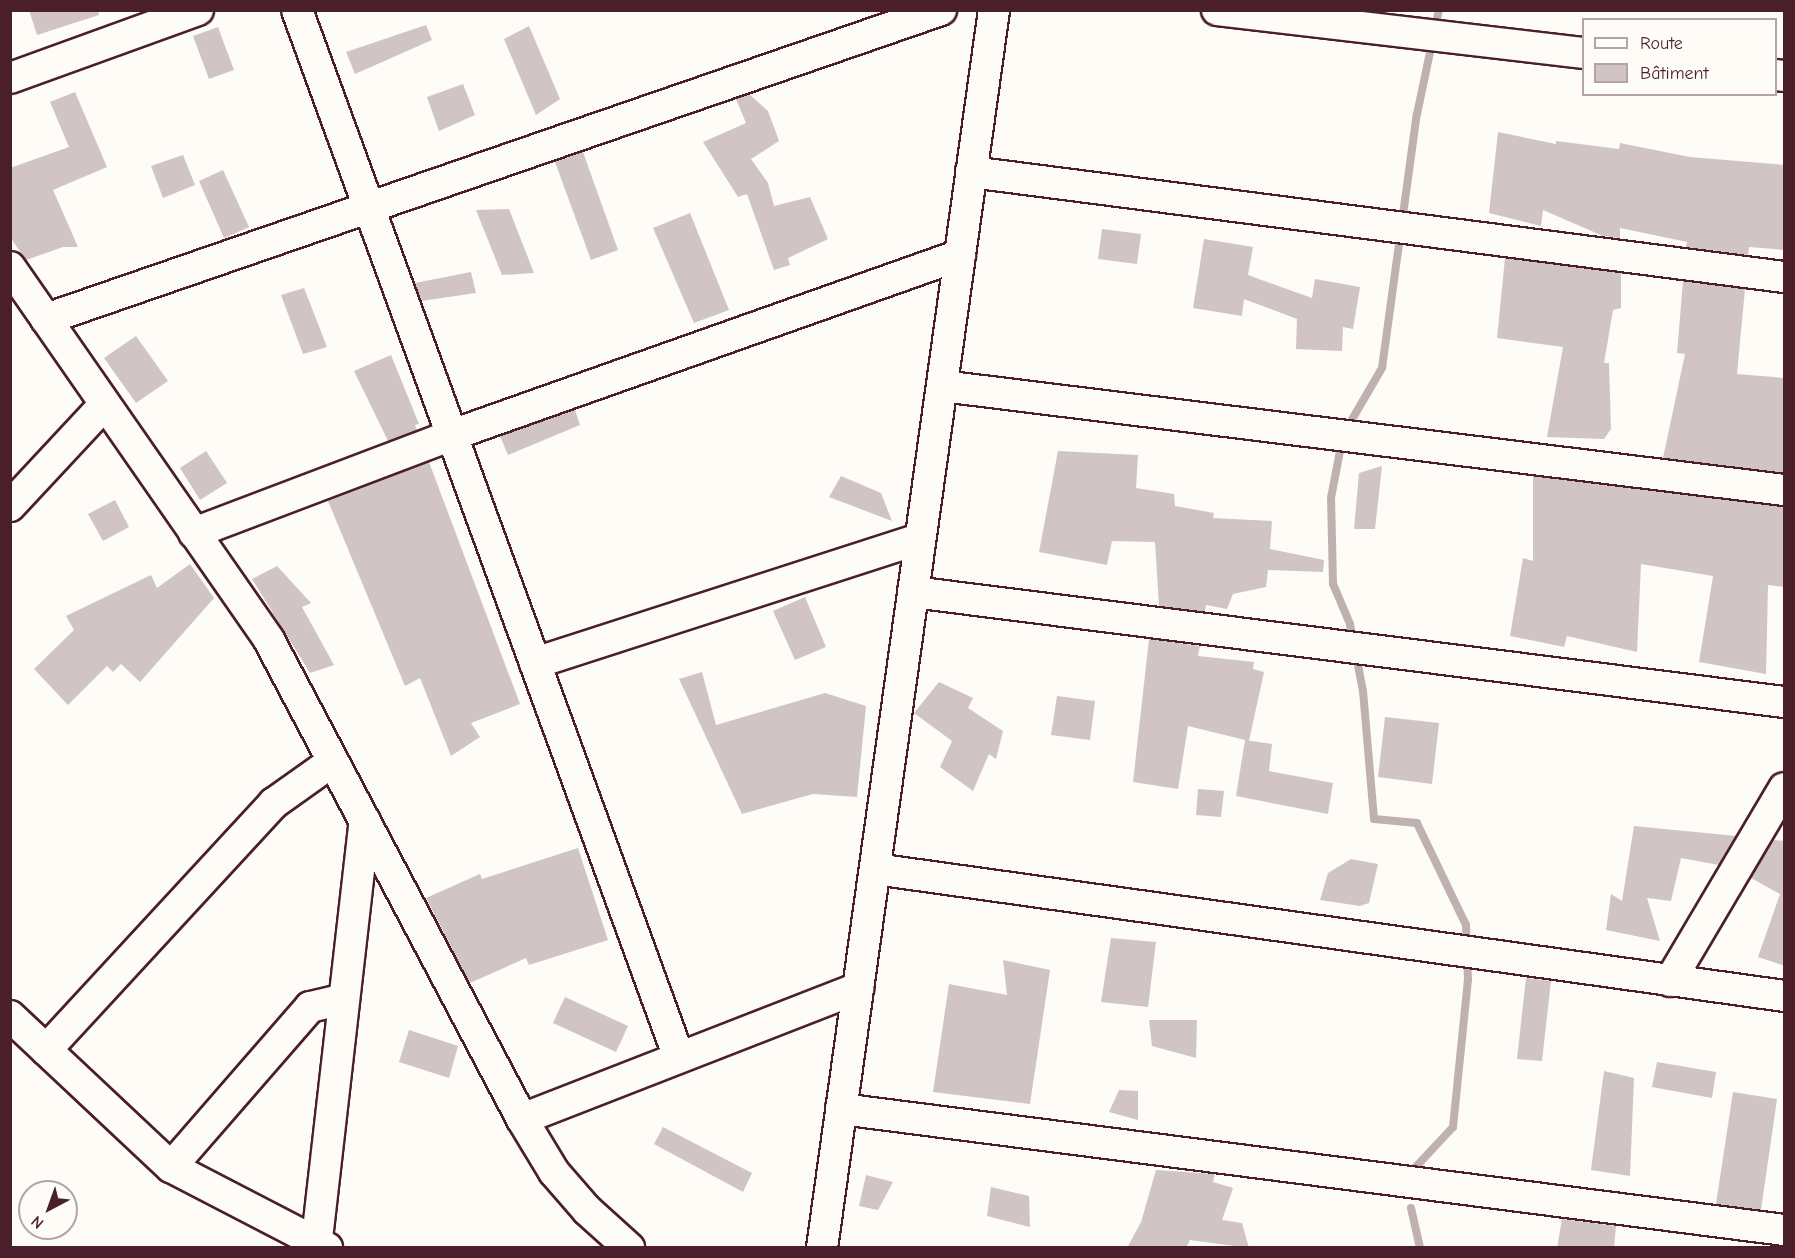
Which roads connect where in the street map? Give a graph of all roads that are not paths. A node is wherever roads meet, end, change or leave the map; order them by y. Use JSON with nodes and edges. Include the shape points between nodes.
{"nodes":[{"id":1,"x":198,"y":10,"type":"edge"},
{"id":2,"x":297,"y":10,"type":"edge"},
{"id":3,"x":941,"y":10,"type":"edge"},
{"id":4,"x":994,"y":10,"type":"edge"},
{"id":5,"x":1217,"y":10,"type":"edge"},
{"id":6,"x":1582,"y":53,"type":"edge"},
{"id":7,"x":10,"y":78,"type":"edge"},
{"id":8,"x":971,"y":172,"type":"junction"},
{"id":9,"x":369,"y":207,"type":"junction"},
{"id":10,"x":960,"y":255,"type":"junction"},
{"id":11,"x":10,"y":267,"type":"edge"},
{"id":12,"x":1785,"y":277,"type":"edge"},
{"id":13,"x":46,"y":319,"type":"junction"},
{"id":14,"x":942,"y":386,"type":"junction"},
{"id":15,"x":105,"y":404,"type":"junction"},
{"id":16,"x":452,"y":435,"type":"junction"},
{"id":17,"x":1785,"y":490,"type":"edge"},
{"id":18,"x":10,"y":506,"type":"edge"},
{"id":19,"x":194,"y":533,"type":"junction"},
{"id":20,"x":920,"y":538,"type":"junction"},
{"id":21,"x":913,"y":592,"type":"junction"},
{"id":22,"x":535,"y":663,"type":"junction"},
{"id":23,"x":1785,"y":702,"type":"edge"},
{"id":24,"x":333,"y":760,"type":"junction"},
{"id":25,"x":1785,"y":788,"type":"edge"},
{"id":26,"x":364,"y":821,"type":"junction"},
{"id":27,"x":875,"y":869,"type":"junction"},
{"id":28,"x":1670,"y":981,"type":"junction"},
{"id":29,"x":858,"y":988,"type":"junction"},
{"id":30,"x":1785,"y":996,"type":"edge"},
{"id":31,"x":344,"y":999,"type":"junction"},
{"id":32,"x":10,"y":1016,"type":"edge"},
{"id":33,"x":46,"y":1050,"type":"junction"},
{"id":34,"x":679,"y":1058,"type":"junction"},
{"id":35,"x":841,"y":1109,"type":"junction"},
{"id":36,"x":522,"y":1119,"type":"junction"},
{"id":37,"x":171,"y":1167,"type":"junction"},
{"id":38,"x":1785,"y":1230,"type":"edge"},
{"id":39,"x":321,"y":1246,"type":"edge"},
{"id":40,"x":629,"y":1248,"type":"edge"},
{"id":41,"x":822,"y":1248,"type":"edge"}],
"edges":[{"from":1,"to":7,"type":"street"},
{"from":2,"to":9,"type":"street"},
{"from":3,"to":9,"type":"street"},
{"from":4,"to":8,"type":"street"},
{"from":5,"to":6,"type":"street"},
{"from":8,"to":10,"type":"street"},
{"from":8,"to":12,"type":"street"},
{"from":9,"to":13,"type":"street"},
{"from":9,"to":16,"type":"street"},
{"from":10,"to":14,"type":"street"},
{"from":10,"to":16,"type":"street"},
{"from":11,"to":13,"type":"street"},
{"from":13,"to":15,"type":"street"},
{"from":14,"to":17,"type":"street"},
{"from":14,"to":20,"type":"street"},
{"from":15,"to":18,"type":"street"},
{"from":15,"to":19,"type":"street"},
{"from":16,"to":19,"type":"street"},
{"from":16,"to":22,"type":"street"},
{"from":19,"to":24,"type":"street","via":[[268,640]]},
{"from":20,"to":21,"type":"street"},
{"from":20,"to":22,"type":"street"},
{"from":21,"to":23,"type":"street"},
{"from":21,"to":27,"type":"street"},
{"from":22,"to":34,"type":"street"},
{"from":24,"to":26,"type":"street"},
{"from":24,"to":33,"type":"street","via":[[274,803]]},
{"from":25,"to":28,"type":"street"},
{"from":26,"to":31,"type":"street"},
{"from":26,"to":36,"type":"street"},
{"from":27,"to":28,"type":"street"},
{"from":27,"to":29,"type":"street"},
{"from":28,"to":30,"type":"street"},
{"from":29,"to":34,"type":"street"},
{"from":29,"to":35,"type":"street"},
{"from":31,"to":37,"type":"street","via":[[310,1007]]},
{"from":31,"to":39,"type":"street"},
{"from":32,"to":33,"type":"street"},
{"from":33,"to":37,"type":"street"},
{"from":34,"to":36,"type":"street"},
{"from":35,"to":38,"type":"street"},
{"from":35,"to":41,"type":"street"},
{"from":36,"to":40,"type":"street","via":[[554,1172],[587,1210]]},
{"from":37,"to":39,"type":"street"}]}
